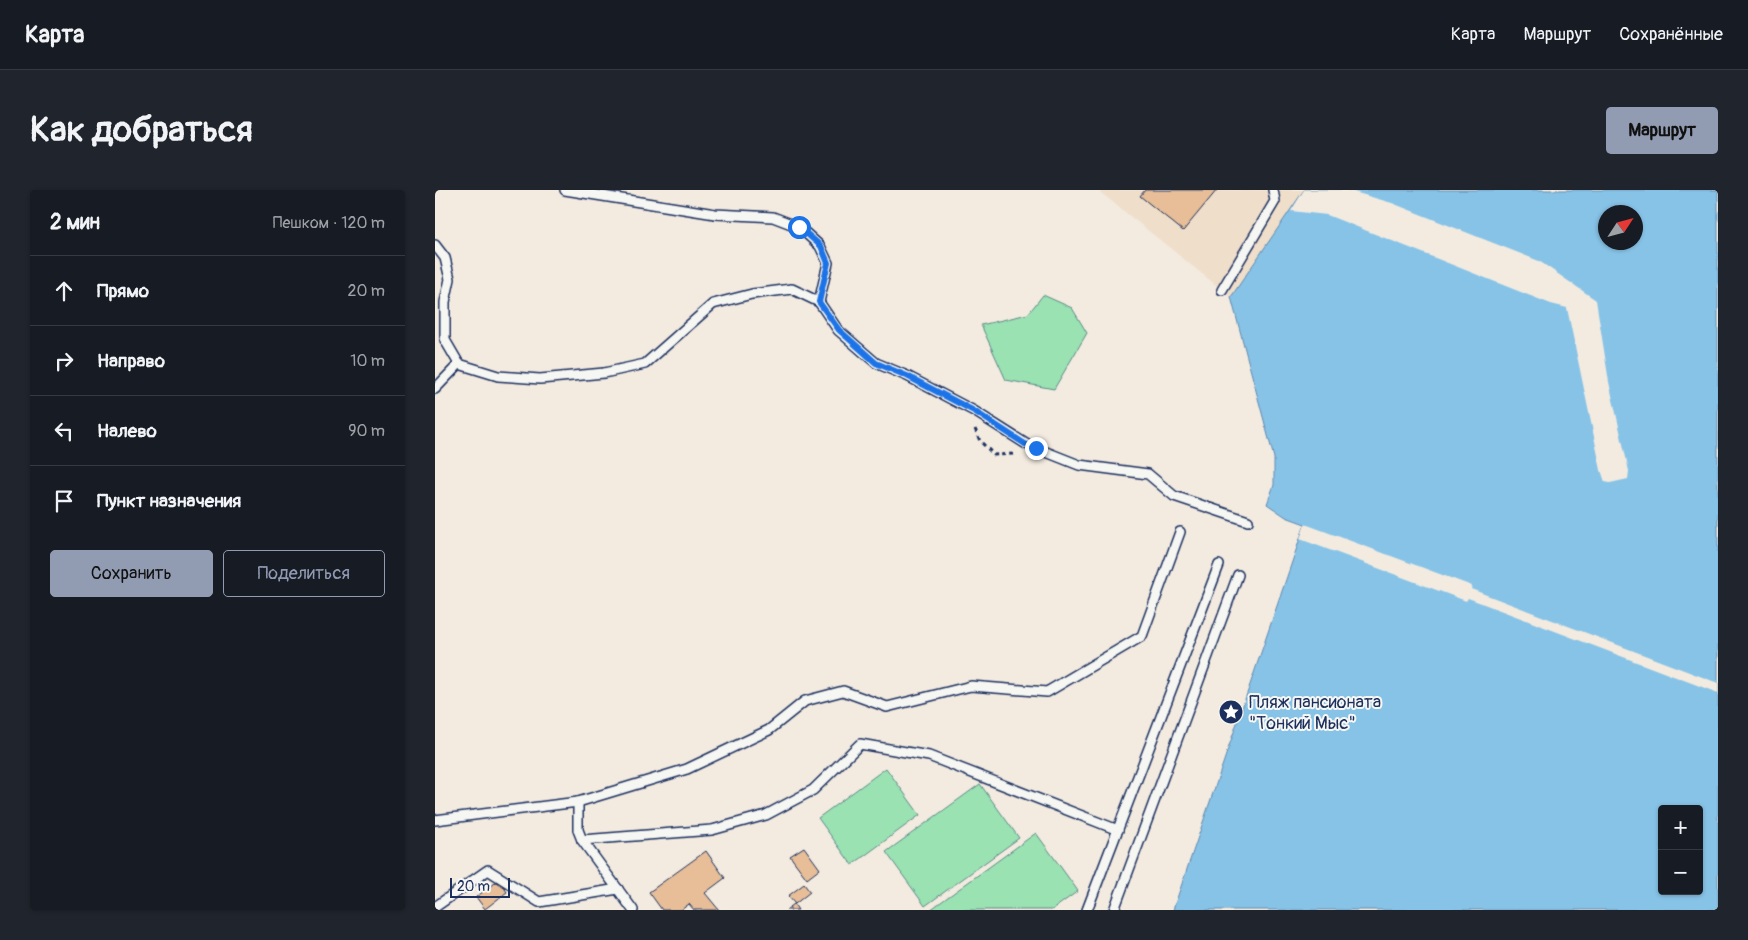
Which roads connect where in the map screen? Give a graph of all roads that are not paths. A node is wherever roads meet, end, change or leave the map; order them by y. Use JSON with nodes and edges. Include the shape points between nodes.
{"nodes":[{"id":1,"x":565,"y":190,"type":"edge"},
{"id":2,"x":1272,"y":190,"type":"edge"},
{"id":3,"x":435,"y":245,"type":"edge"},
{"id":4,"x":1222,"y":290,"type":"dead end"},
{"id":5,"x":819,"y":302,"type":"junction"},
{"id":6,"x":459,"y":364,"type":"junction"},
{"id":7,"x":435,"y":389,"type":"edge"},
{"id":8,"x":1248,"y":521,"type":"dead end"},
{"id":9,"x":1180,"y":532,"type":"dead end"},
{"id":10,"x":1219,"y":564,"type":"dead end"},
{"id":11,"x":1238,"y":575,"type":"dead end"},
{"id":12,"x":578,"y":802,"type":"junction"},
{"id":13,"x":435,"y":820,"type":"edge"},
{"id":14,"x":1117,"y":830,"type":"junction"},
{"id":15,"x":582,"y":840,"type":"junction"},
{"id":16,"x":618,"y":889,"type":"junction"},
{"id":17,"x":435,"y":907,"type":"edge"},
{"id":18,"x":633,"y":910,"type":"edge"},
{"id":19,"x":1087,"y":910,"type":"edge"},
{"id":20,"x":1114,"y":910,"type":"edge"}],
"edges":[{"from":1,"to":5,"type":"lane","via":[[715,214],[773,217],[799,227],[821,246],[828,263]]},
{"from":2,"to":4,"type":"lane","via":[[1275,201]]},
{"from":3,"to":6,"type":"lane","via":[[445,258],[450,279],[445,302],[445,340]]},
{"from":5,"to":6,"type":"lane","via":[[792,289],[752,294],[713,304],[645,364],[604,373],[540,379],[498,376]]},
{"from":5,"to":8,"type":"lane","via":[[839,330],[876,363],[974,411],[1025,444],[1079,465],[1148,474],[1174,496]]},
{"from":6,"to":7,"type":"lane"},
{"from":9,"to":12,"type":"lane","via":[[1143,636],[1047,692],[971,686],[887,707],[843,691],[805,701],[769,730],[687,770]]},
{"from":10,"to":14,"type":"lane"},
{"from":11,"to":20,"type":"lane"},
{"from":12,"to":13,"type":"lane"},
{"from":12,"to":15,"type":"lane","via":[[578,830]]},
{"from":14,"to":15,"type":"lane","via":[[929,756],[860,744],[813,790],[766,815],[712,830]]},
{"from":14,"to":19,"type":"lane"},
{"from":15,"to":16,"type":"lane"},
{"from":16,"to":17,"type":"lane","via":[[539,902],[488,870]]},
{"from":16,"to":18,"type":"lane"}]}
